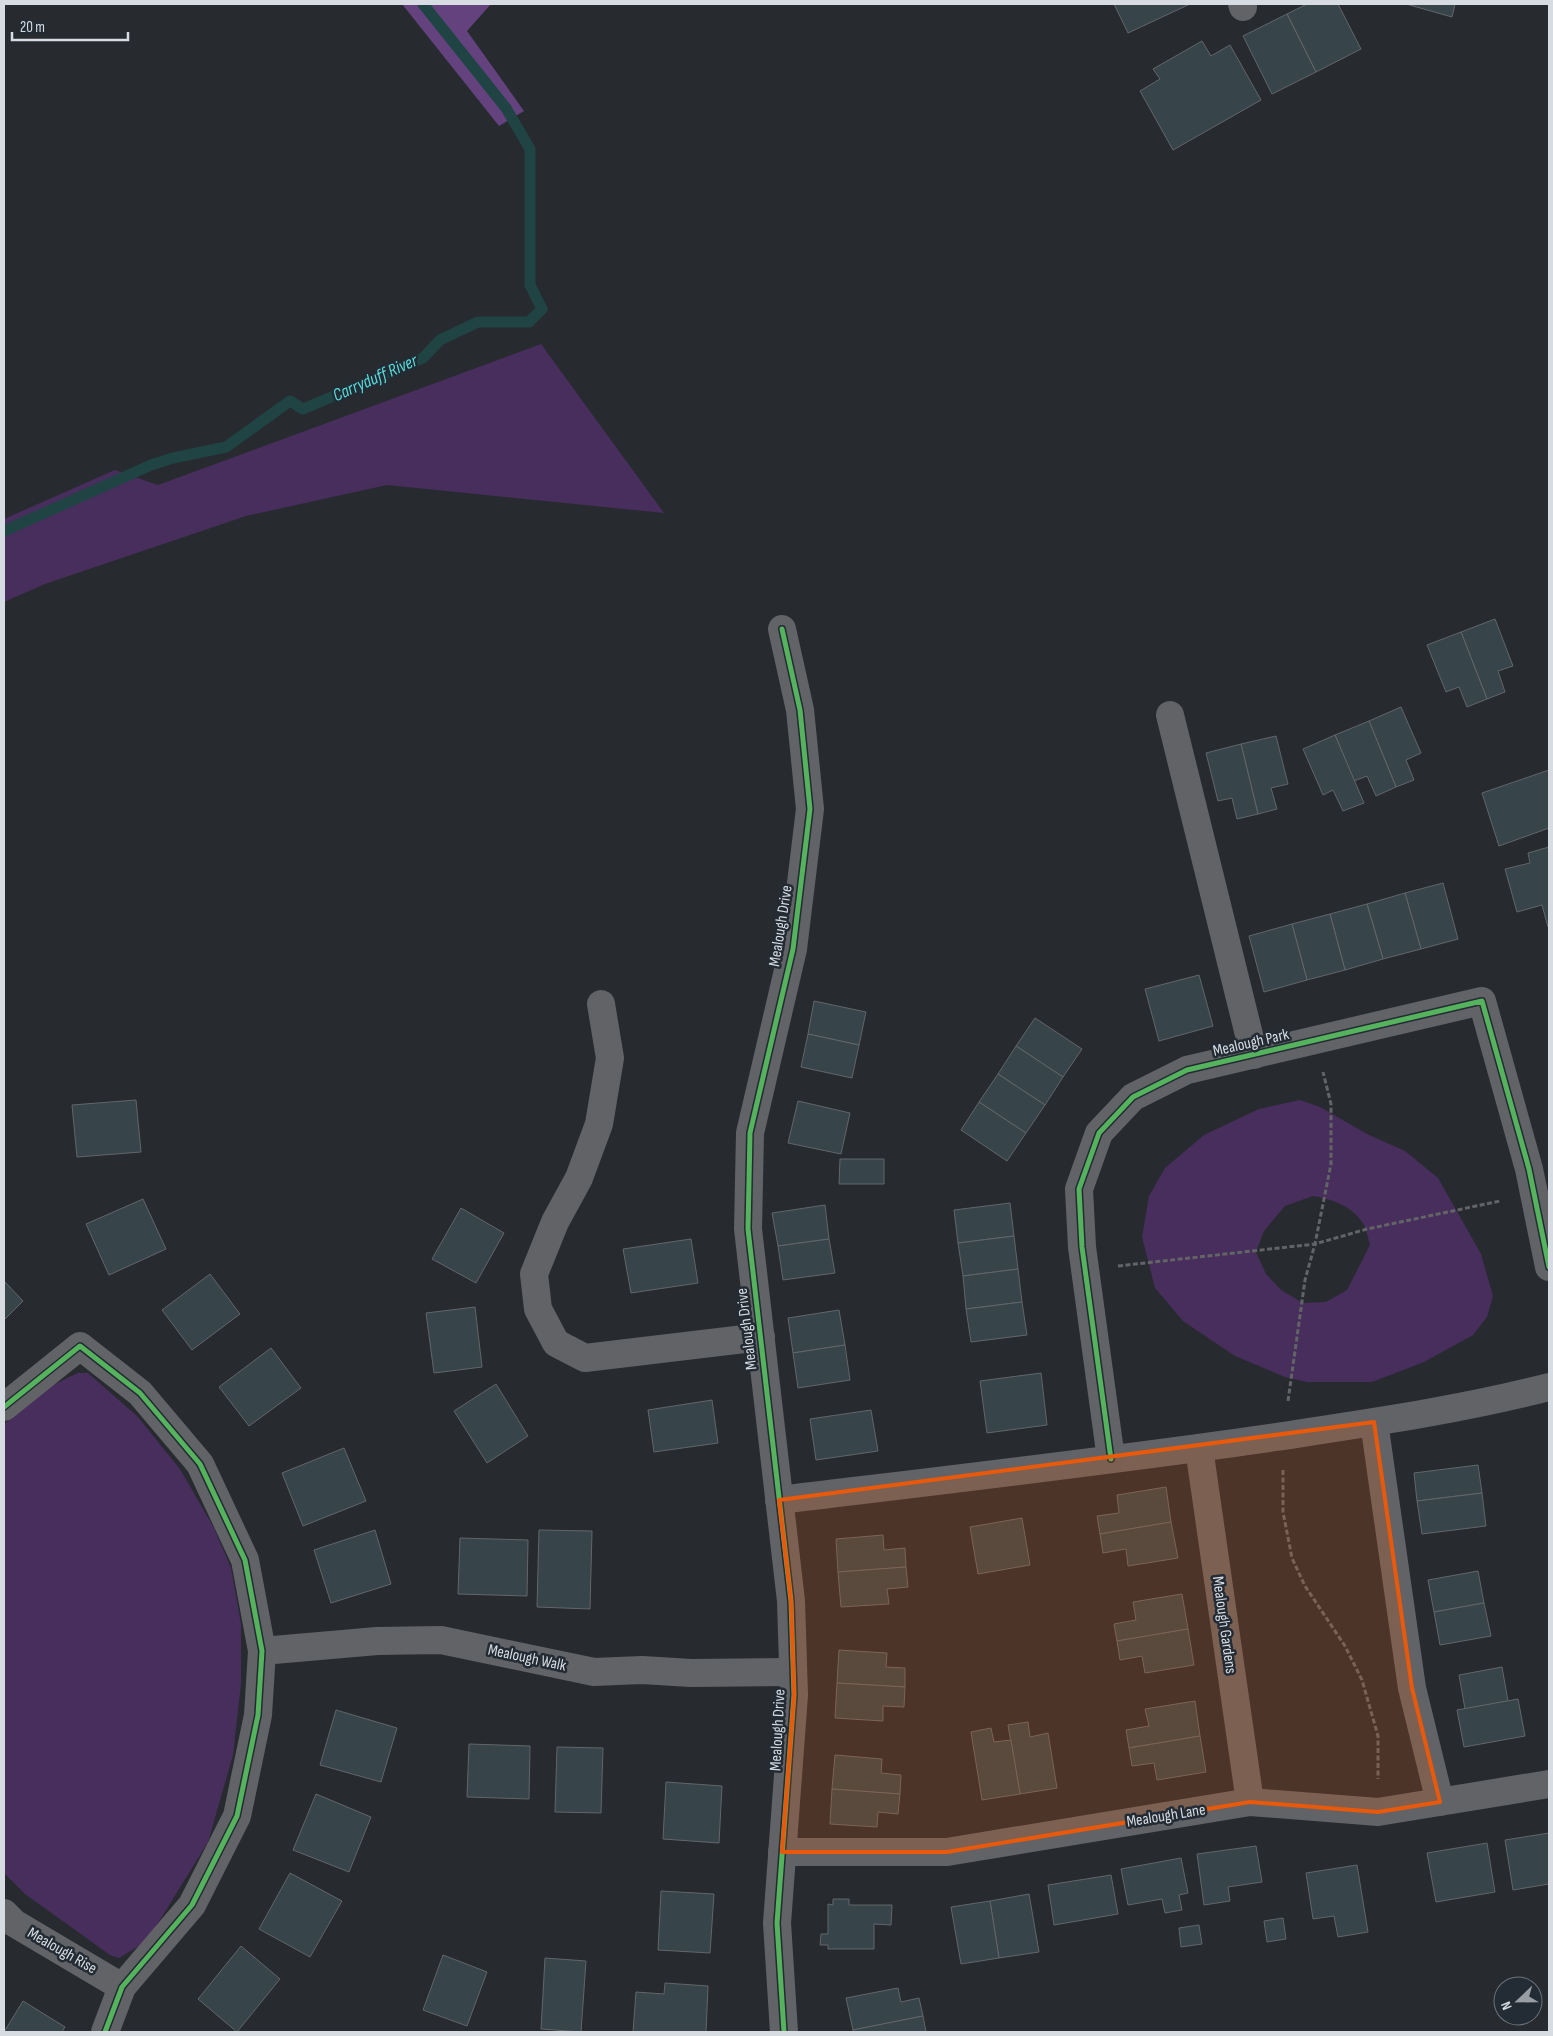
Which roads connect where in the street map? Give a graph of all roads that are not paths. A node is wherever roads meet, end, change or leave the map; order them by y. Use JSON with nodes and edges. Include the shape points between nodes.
{"nodes":[{"id":1,"x":782,"y":629,"type":"dead end"},
{"id":2,"x":1170,"y":715,"type":"dead end"},
{"id":3,"x":601,"y":1004,"type":"dead end"},
{"id":4,"x":1254,"y":1054,"type":"junction"},
{"id":5,"x":1549,"y":1267,"type":"edge"},
{"id":6,"x":761,"y":1337,"type":"junction"},
{"id":7,"x":1549,"y":1387,"type":"edge"},
{"id":8,"x":4,"y":1407,"type":"edge"},
{"id":9,"x":1374,"y":1422,"type":"junction"},
{"id":10,"x":1199,"y":1448,"type":"junction"},
{"id":11,"x":1111,"y":1459,"type":"junction"},
{"id":12,"x":779,"y":1500,"type":"junction"},
{"id":13,"x":262,"y":1651,"type":"junction"},
{"id":14,"x":793,"y":1672,"type":"junction"},
{"id":15,"x":1549,"y":1784,"type":"edge"},
{"id":16,"x":1250,"y":1802,"type":"junction"},
{"id":17,"x":1440,"y":1802,"type":"junction"},
{"id":18,"x":782,"y":1852,"type":"junction"},
{"id":19,"x":4,"y":1913,"type":"edge"},
{"id":20,"x":122,"y":1987,"type":"junction"},
{"id":21,"x":105,"y":2032,"type":"edge"},
{"id":22,"x":784,"y":2032,"type":"edge"}],
"edges":[{"from":1,"to":6,"type":"street","name":"Mealough Drive","via":[[800,710],[810,809],[793,948],[750,1133],[748,1229]]},
{"from":2,"to":4,"type":"street","name":"Mealough Park"},
{"from":3,"to":6,"type":"street","via":[[610,1058],[599,1124],[579,1178],[555,1222],[534,1274],[538,1309],[556,1343],[585,1358]]},
{"from":4,"to":5,"type":"street","name":"Mealough Park","via":[[1482,1000],[1529,1169]]},
{"from":4,"to":11,"type":"street","name":"Mealough Park","via":[[1187,1070],[1133,1097],[1099,1132],[1079,1189],[1085,1270]]},
{"from":6,"to":12,"type":"street","name":"Mealough Drive"},
{"from":7,"to":9,"type":"street","via":[[1504,1399]]},
{"from":8,"to":13,"type":"street","via":[[80,1346],[140,1393],[200,1464],[244,1560]]},
{"from":9,"to":10,"type":"street"},
{"from":9,"to":17,"type":"street","via":[[1412,1688]]},
{"from":10,"to":11,"type":"street"},
{"from":10,"to":16,"type":"street","name":"Mealough Gardens"},
{"from":11,"to":12,"type":"street"},
{"from":12,"to":14,"type":"street","name":"Mealough Drive","via":[[791,1601]]},
{"from":13,"to":14,"type":"street","name":"Mealough Walk","via":[[377,1641],[442,1640],[594,1672]]},
{"from":13,"to":20,"type":"street","via":[[258,1714],[237,1816],[192,1905]]},
{"from":14,"to":18,"type":"street","name":"Mealough Drive"},
{"from":15,"to":17,"type":"street","name":"Mealough Lane"},
{"from":16,"to":17,"type":"street","name":"Mealough Lane","via":[[1378,1812]]},
{"from":16,"to":18,"type":"street","name":"Mealough Lane","via":[[947,1852]]},
{"from":18,"to":22,"type":"street","name":"Mealough Drive","via":[[777,1923]]},
{"from":19,"to":20,"type":"street","name":"Mealough Rise","via":[[14,1923]]},
{"from":20,"to":21,"type":"street"}]}
